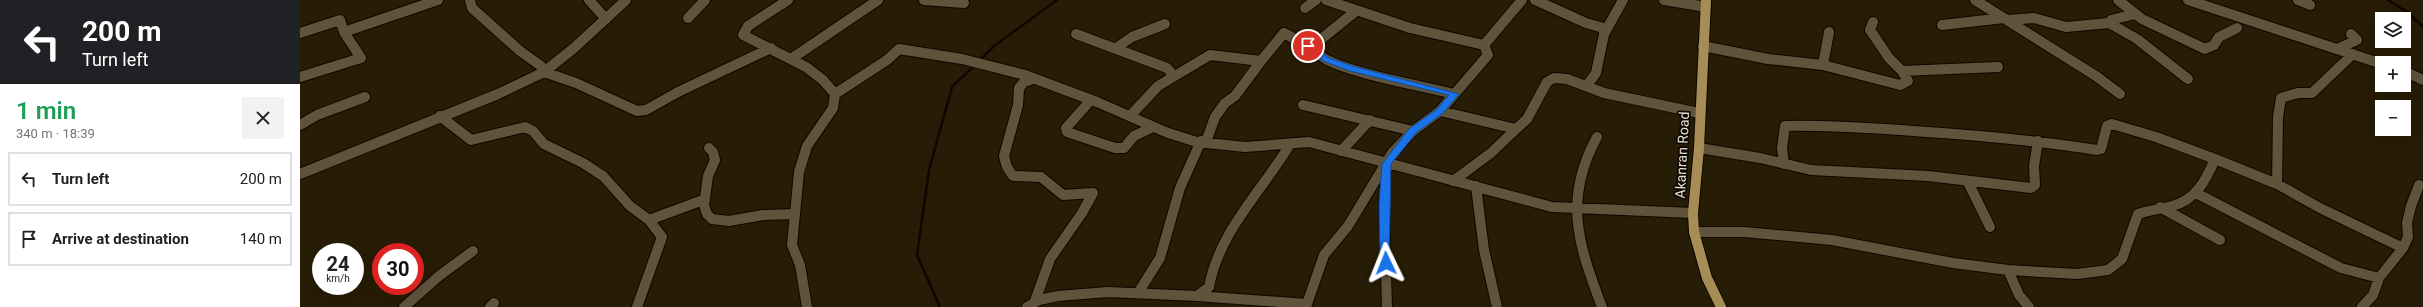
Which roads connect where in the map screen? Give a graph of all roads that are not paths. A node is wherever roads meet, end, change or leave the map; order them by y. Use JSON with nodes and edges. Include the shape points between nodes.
{"nodes":[{"id":1,"x":438,"y":0,"type":"edge"},
{"id":2,"x":470,"y":0,"type":"edge"},
{"id":3,"x":589,"y":0,"type":"edge"},
{"id":4,"x":626,"y":0,"type":"edge"},
{"id":5,"x":706,"y":0,"type":"edge"},
{"id":6,"x":788,"y":0,"type":"edge"},
{"id":7,"x":878,"y":0,"type":"edge"},
{"id":8,"x":924,"y":0,"type":"edge"},
{"id":9,"x":1316,"y":0,"type":"edge"},
{"id":10,"x":1328,"y":0,"type":"edge"},
{"id":11,"x":1522,"y":0,"type":"edge"},
{"id":12,"x":1535,"y":0,"type":"edge"},
{"id":13,"x":1623,"y":0,"type":"edge"},
{"id":14,"x":1664,"y":0,"type":"edge"},
{"id":15,"x":1975,"y":0,"type":"edge"},
{"id":16,"x":2118,"y":0,"type":"edge"},
{"id":17,"x":2188,"y":0,"type":"edge"},
{"id":18,"x":2298,"y":0,"type":"edge"},
{"id":19,"x":964,"y":3,"type":"dead end"},
{"id":20,"x":1706,"y":3,"type":"edge"},
{"id":21,"x":2310,"y":5,"type":"dead end"},
{"id":22,"x":1305,"y":8,"type":"dead end"},
{"id":23,"x":1356,"y":11,"type":"junction"},
{"id":24,"x":2135,"y":14,"type":"junction"},
{"id":25,"x":688,"y":18,"type":"dead end"},
{"id":26,"x":606,"y":19,"type":"junction"},
{"id":27,"x":2006,"y":19,"type":"junction"},
{"id":28,"x":1873,"y":22,"type":"dead end"},
{"id":29,"x":2109,"y":23,"type":"junction"},
{"id":30,"x":1164,"y":24,"type":"dead end"},
{"id":31,"x":1942,"y":25,"type":"dead end"},
{"id":32,"x":2238,"y":28,"type":"dead end"},
{"id":33,"x":1607,"y":30,"type":"junction"},
{"id":34,"x":344,"y":32,"type":"junction"},
{"id":35,"x":1829,"y":32,"type":"dead end"},
{"id":36,"x":300,"y":33,"type":"edge"},
{"id":37,"x":1076,"y":34,"type":"dead end"},
{"id":38,"x":2351,"y":34,"type":"dead end"},
{"id":39,"x":1484,"y":45,"type":"junction"},
{"id":40,"x":1702,"y":46,"type":"junction"},
{"id":41,"x":772,"y":48,"type":"junction"},
{"id":42,"x":1116,"y":48,"type":"junction"},
{"id":43,"x":1317,"y":48,"type":"junction"},
{"id":44,"x":2337,"y":49,"type":"junction"},
{"id":45,"x":2353,"y":54,"type":"junction"},
{"id":46,"x":791,"y":59,"type":"junction"},
{"id":47,"x":1261,"y":61,"type":"junction"},
{"id":48,"x":2375,"y":62,"type":"edge"},
{"id":49,"x":1823,"y":65,"type":"junction"},
{"id":50,"x":1998,"y":67,"type":"dead end"},
{"id":51,"x":1902,"y":71,"type":"junction"},
{"id":52,"x":544,"y":72,"type":"junction"},
{"id":53,"x":2411,"y":74,"type":"edge"},
{"id":54,"x":1174,"y":76,"type":"junction"},
{"id":55,"x":300,"y":77,"type":"edge"},
{"id":56,"x":1034,"y":79,"type":"junction"},
{"id":57,"x":2188,"y":79,"type":"dead end"},
{"id":58,"x":2423,"y":80,"type":"edge"},
{"id":59,"x":1587,"y":86,"type":"junction"},
{"id":60,"x":835,"y":90,"type":"junction"},
{"id":61,"x":1454,"y":94,"type":"junction"},
{"id":62,"x":2120,"y":94,"type":"dead end"},
{"id":63,"x":365,"y":97,"type":"dead end"},
{"id":64,"x":1090,"y":101,"type":"junction"},
{"id":65,"x":1303,"y":105,"type":"dead end"},
{"id":66,"x":1440,"y":111,"type":"junction"},
{"id":67,"x":1699,"y":113,"type":"junction"},
{"id":68,"x":440,"y":116,"type":"junction"},
{"id":69,"x":1130,"y":116,"type":"junction"},
{"id":70,"x":1370,"y":120,"type":"junction"},
{"id":71,"x":300,"y":126,"type":"edge"},
{"id":72,"x":1153,"y":127,"type":"junction"},
{"id":73,"x":1516,"y":129,"type":"junction"},
{"id":74,"x":1413,"y":131,"type":"junction"},
{"id":75,"x":1597,"y":137,"type":"dead end"},
{"id":76,"x":2038,"y":140,"type":"junction"},
{"id":77,"x":1203,"y":142,"type":"junction"},
{"id":78,"x":1289,"y":146,"type":"junction"},
{"id":79,"x":709,"y":148,"type":"dead end"},
{"id":80,"x":1699,"y":148,"type":"junction"},
{"id":81,"x":1341,"y":151,"type":"junction"},
{"id":82,"x":2215,"y":159,"type":"junction"},
{"id":83,"x":1386,"y":164,"type":"junction"},
{"id":84,"x":1784,"y":164,"type":"junction"},
{"id":85,"x":300,"y":174,"type":"edge"},
{"id":86,"x":1453,"y":181,"type":"junction"},
{"id":87,"x":1968,"y":182,"type":"junction"},
{"id":88,"x":2277,"y":184,"type":"junction"},
{"id":89,"x":2419,"y":185,"type":"dead end"},
{"id":90,"x":1476,"y":186,"type":"junction"},
{"id":91,"x":2196,"y":192,"type":"junction"},
{"id":92,"x":703,"y":200,"type":"junction"},
{"id":93,"x":2160,"y":206,"type":"junction"},
{"id":94,"x":1575,"y":209,"type":"junction"},
{"id":95,"x":1693,"y":213,"type":"junction"},
{"id":96,"x":796,"y":214,"type":"junction"},
{"id":97,"x":649,"y":220,"type":"junction"},
{"id":98,"x":1990,"y":227,"type":"dead end"},
{"id":99,"x":1694,"y":232,"type":"junction"},
{"id":100,"x":2220,"y":240,"type":"dead end"},
{"id":101,"x":2403,"y":248,"type":"junction"},
{"id":102,"x":473,"y":251,"type":"dead end"},
{"id":103,"x":2008,"y":270,"type":"junction"},
{"id":104,"x":2379,"y":278,"type":"junction"},
{"id":105,"x":1138,"y":292,"type":"junction"},
{"id":106,"x":1197,"y":296,"type":"junction"},
{"id":107,"x":1031,"y":304,"type":"edge"},
{"id":108,"x":404,"y":307,"type":"edge"},
{"id":109,"x":637,"y":307,"type":"edge"},
{"id":110,"x":807,"y":307,"type":"edge"},
{"id":111,"x":1387,"y":307,"type":"edge"},
{"id":112,"x":1497,"y":307,"type":"edge"},
{"id":113,"x":1602,"y":307,"type":"edge"},
{"id":114,"x":1721,"y":307,"type":"edge"},
{"id":115,"x":2029,"y":307,"type":"edge"},
{"id":116,"x":2362,"y":307,"type":"edge"}],
"edges":[{"from":1,"to":34,"type":"street"},
{"from":2,"to":52,"type":"street","via":[[472,8],[520,51],[541,66]]},
{"from":3,"to":26,"type":"street"},
{"from":4,"to":26,"type":"street"},
{"from":5,"to":25,"type":"street"},
{"from":6,"to":41,"type":"street","via":[[748,26],[743,35],[751,41]]},
{"from":7,"to":46,"type":"street"},
{"from":8,"to":19,"type":"street"},
{"from":9,"to":22,"type":"street"},
{"from":10,"to":23,"type":"street"},
{"from":11,"to":39,"type":"street"},
{"from":12,"to":33,"type":"street"},
{"from":13,"to":33,"type":"street"},
{"from":14,"to":20,"type":"street"},
{"from":15,"to":27,"type":"street"},
{"from":16,"to":24,"type":"street"},
{"from":17,"to":44,"type":"street"},
{"from":18,"to":21,"type":"street"},
{"from":20,"to":40,"type":"main road","name":"Akanran Road"},
{"from":23,"to":39,"type":"street","via":[[1410,28]]},
{"from":23,"to":43,"type":"street","via":[[1315,44]]},
{"from":24,"to":29,"type":"street","via":[[2111,20]]},
{"from":24,"to":32,"type":"street","via":[[2205,49],[2214,45],[2219,37]]},
{"from":26,"to":52,"type":"street"},
{"from":27,"to":29,"type":"street","via":[[2034,18],[2066,27]]},
{"from":27,"to":31,"type":"street"},
{"from":27,"to":62,"type":"street"},
{"from":28,"to":51,"type":"street","via":[[1870,30]]},
{"from":29,"to":57,"type":"street","via":[[2137,39]]},
{"from":30,"to":42,"type":"street","via":[[1132,37]]},
{"from":33,"to":59,"type":"street","via":[[1596,73]]},
{"from":34,"to":36,"type":"street","via":[[340,20]]},
{"from":34,"to":55,"type":"street","via":[[361,58]]},
{"from":35,"to":49,"type":"street"},
{"from":37,"to":42,"type":"street"},
{"from":38,"to":44,"type":"street","via":[[2357,40]]},
{"from":39,"to":61,"type":"street","via":[[1488,55]]},
{"from":40,"to":49,"type":"street","via":[[1768,59]]},
{"from":40,"to":67,"type":"main road","name":"Akanran Road"},
{"from":41,"to":46,"type":"street"},
{"from":41,"to":52,"type":"street","via":[[641,112],[576,83]]},
{"from":42,"to":54,"type":"street","via":[[1167,68]]},
{"from":43,"to":47,"type":"street","via":[[1284,33]]},
{"from":43,"to":61,"type":"street","via":[[1320,55],[1342,65]]},
{"from":44,"to":45,"type":"street"},
{"from":45,"to":48,"type":"street"},
{"from":45,"to":88,"type":"street","via":[[2312,93],[2298,93],[2281,98],[2278,117]]},
{"from":46,"to":60,"type":"street"},
{"from":47,"to":54,"type":"street","via":[[1210,55]]},
{"from":47,"to":77,"type":"street","via":[[1235,96],[1225,103]]},
{"from":49,"to":51,"type":"street","via":[[1900,85],[1908,81]]},
{"from":50,"to":51,"type":"street"},
{"from":52,"to":68,"type":"street","via":[[498,94]]},
{"from":53,"to":58,"type":"street"},
{"from":54,"to":69,"type":"street","via":[[1158,86]]},
{"from":56,"to":60,"type":"street","via":[[957,58],[899,49],[887,60]]},
{"from":56,"to":64,"type":"street"},
{"from":56,"to":107,"type":"street","via":[[1024,82],[1019,88],[1018,105],[1004,156],[1007,167],[1013,176],[1041,177],[1063,195],[1093,193],[1050,259]]},
{"from":59,"to":67,"type":"street","via":[[1604,93]]},
{"from":59,"to":73,"type":"street","via":[[1567,79],[1554,78],[1547,82],[1527,119]]},
{"from":60,"to":96,"type":"street","via":[[833,108],[807,146],[799,172]]},
{"from":61,"to":66,"type":"street"},
{"from":63,"to":71,"type":"street","via":[[317,115]]},
{"from":64,"to":69,"type":"street"},
{"from":64,"to":72,"type":"street","via":[[1066,128],[1067,132],[1114,148],[1124,148],[1134,136]]},
{"from":65,"to":70,"type":"street"},
{"from":66,"to":73,"type":"street"},
{"from":66,"to":74,"type":"street"},
{"from":67,"to":80,"type":"main road","name":"Akanran Road"},
{"from":68,"to":85,"type":"street"},
{"from":68,"to":97,"type":"street","via":[[471,140],[525,127],[533,131],[544,144],[603,176],[630,206]]},
{"from":69,"to":72,"type":"street"},
{"from":70,"to":74,"type":"street"},
{"from":70,"to":81,"type":"street"},
{"from":72,"to":77,"type":"street"},
{"from":73,"to":86,"type":"street","via":[[1491,153]]},
{"from":74,"to":83,"type":"street"},
{"from":75,"to":94,"type":"street","via":[[1585,158]]},
{"from":76,"to":82,"type":"street","via":[[2099,150],[2107,126],[2112,124]]},
{"from":76,"to":84,"type":"street","via":[[1823,125],[1785,126],[1782,148]]},
{"from":76,"to":87,"type":"street","via":[[2034,185],[2031,188]]},
{"from":77,"to":78,"type":"street"},
{"from":77,"to":105,"type":"street","via":[[1178,194],[1167,240],[1149,279]]},
{"from":78,"to":81,"type":"street","via":[[1309,142]]},
{"from":78,"to":106,"type":"street","via":[[1275,169],[1254,193],[1235,221],[1211,276],[1209,287]]},
{"from":79,"to":92,"type":"street","via":[[715,160],[710,167]]},
{"from":80,"to":84,"type":"street"},
{"from":80,"to":95,"type":"main road","name":"Akanran Road"},
{"from":81,"to":83,"type":"street"},
{"from":82,"to":88,"type":"street"},
{"from":82,"to":91,"type":"street","via":[[2206,180]]},
{"from":83,"to":86,"type":"street"},
{"from":83,"to":106,"type":"street","via":[[1348,226],[1324,255],[1307,304]]},
{"from":83,"to":111,"type":"street","via":[[1384,205]]},
{"from":84,"to":87,"type":"street","via":[[1811,170],[1928,176]]},
{"from":86,"to":90,"type":"street"},
{"from":87,"to":98,"type":"street"},
{"from":88,"to":101,"type":"street"},
{"from":89,"to":101,"type":"street","via":[[2411,206],[2407,223],[2408,237]]},
{"from":90,"to":94,"type":"street","via":[[1552,207]]},
{"from":90,"to":112,"type":"street","via":[[1484,250]]},
{"from":91,"to":93,"type":"street","via":[[2174,205]]},
{"from":91,"to":104,"type":"street","via":[[2341,268]]},
{"from":92,"to":96,"type":"street","via":[[705,211],[713,219],[728,222],[760,215]]},
{"from":92,"to":97,"type":"street"},
{"from":93,"to":100,"type":"street"},
{"from":93,"to":103,"type":"street","via":[[2138,214],[2122,259],[2108,270],[2077,274]]},
{"from":94,"to":95,"type":"street"},
{"from":94,"to":113,"type":"street","via":[[1579,241]]},
{"from":95,"to":99,"type":"main road","name":"Akanran Road"},
{"from":96,"to":110,"type":"street","via":[[792,245],[800,265]]},
{"from":97,"to":109,"type":"street","via":[[662,237]]},
{"from":99,"to":103,"type":"street","via":[[1744,232],[1832,240],[1952,263]]},
{"from":99,"to":114,"type":"main road","name":"Akanran Road","via":[[1707,278]]},
{"from":101,"to":104,"type":"street"},
{"from":102,"to":108,"type":"street","via":[[439,276]]},
{"from":103,"to":115,"type":"street","via":[[2019,295]]},
{"from":104,"to":116,"type":"street","via":[[2373,295]]},
{"from":105,"to":106,"type":"street"},
{"from":105,"to":107,"type":"street","via":[[1066,294]]}]}
